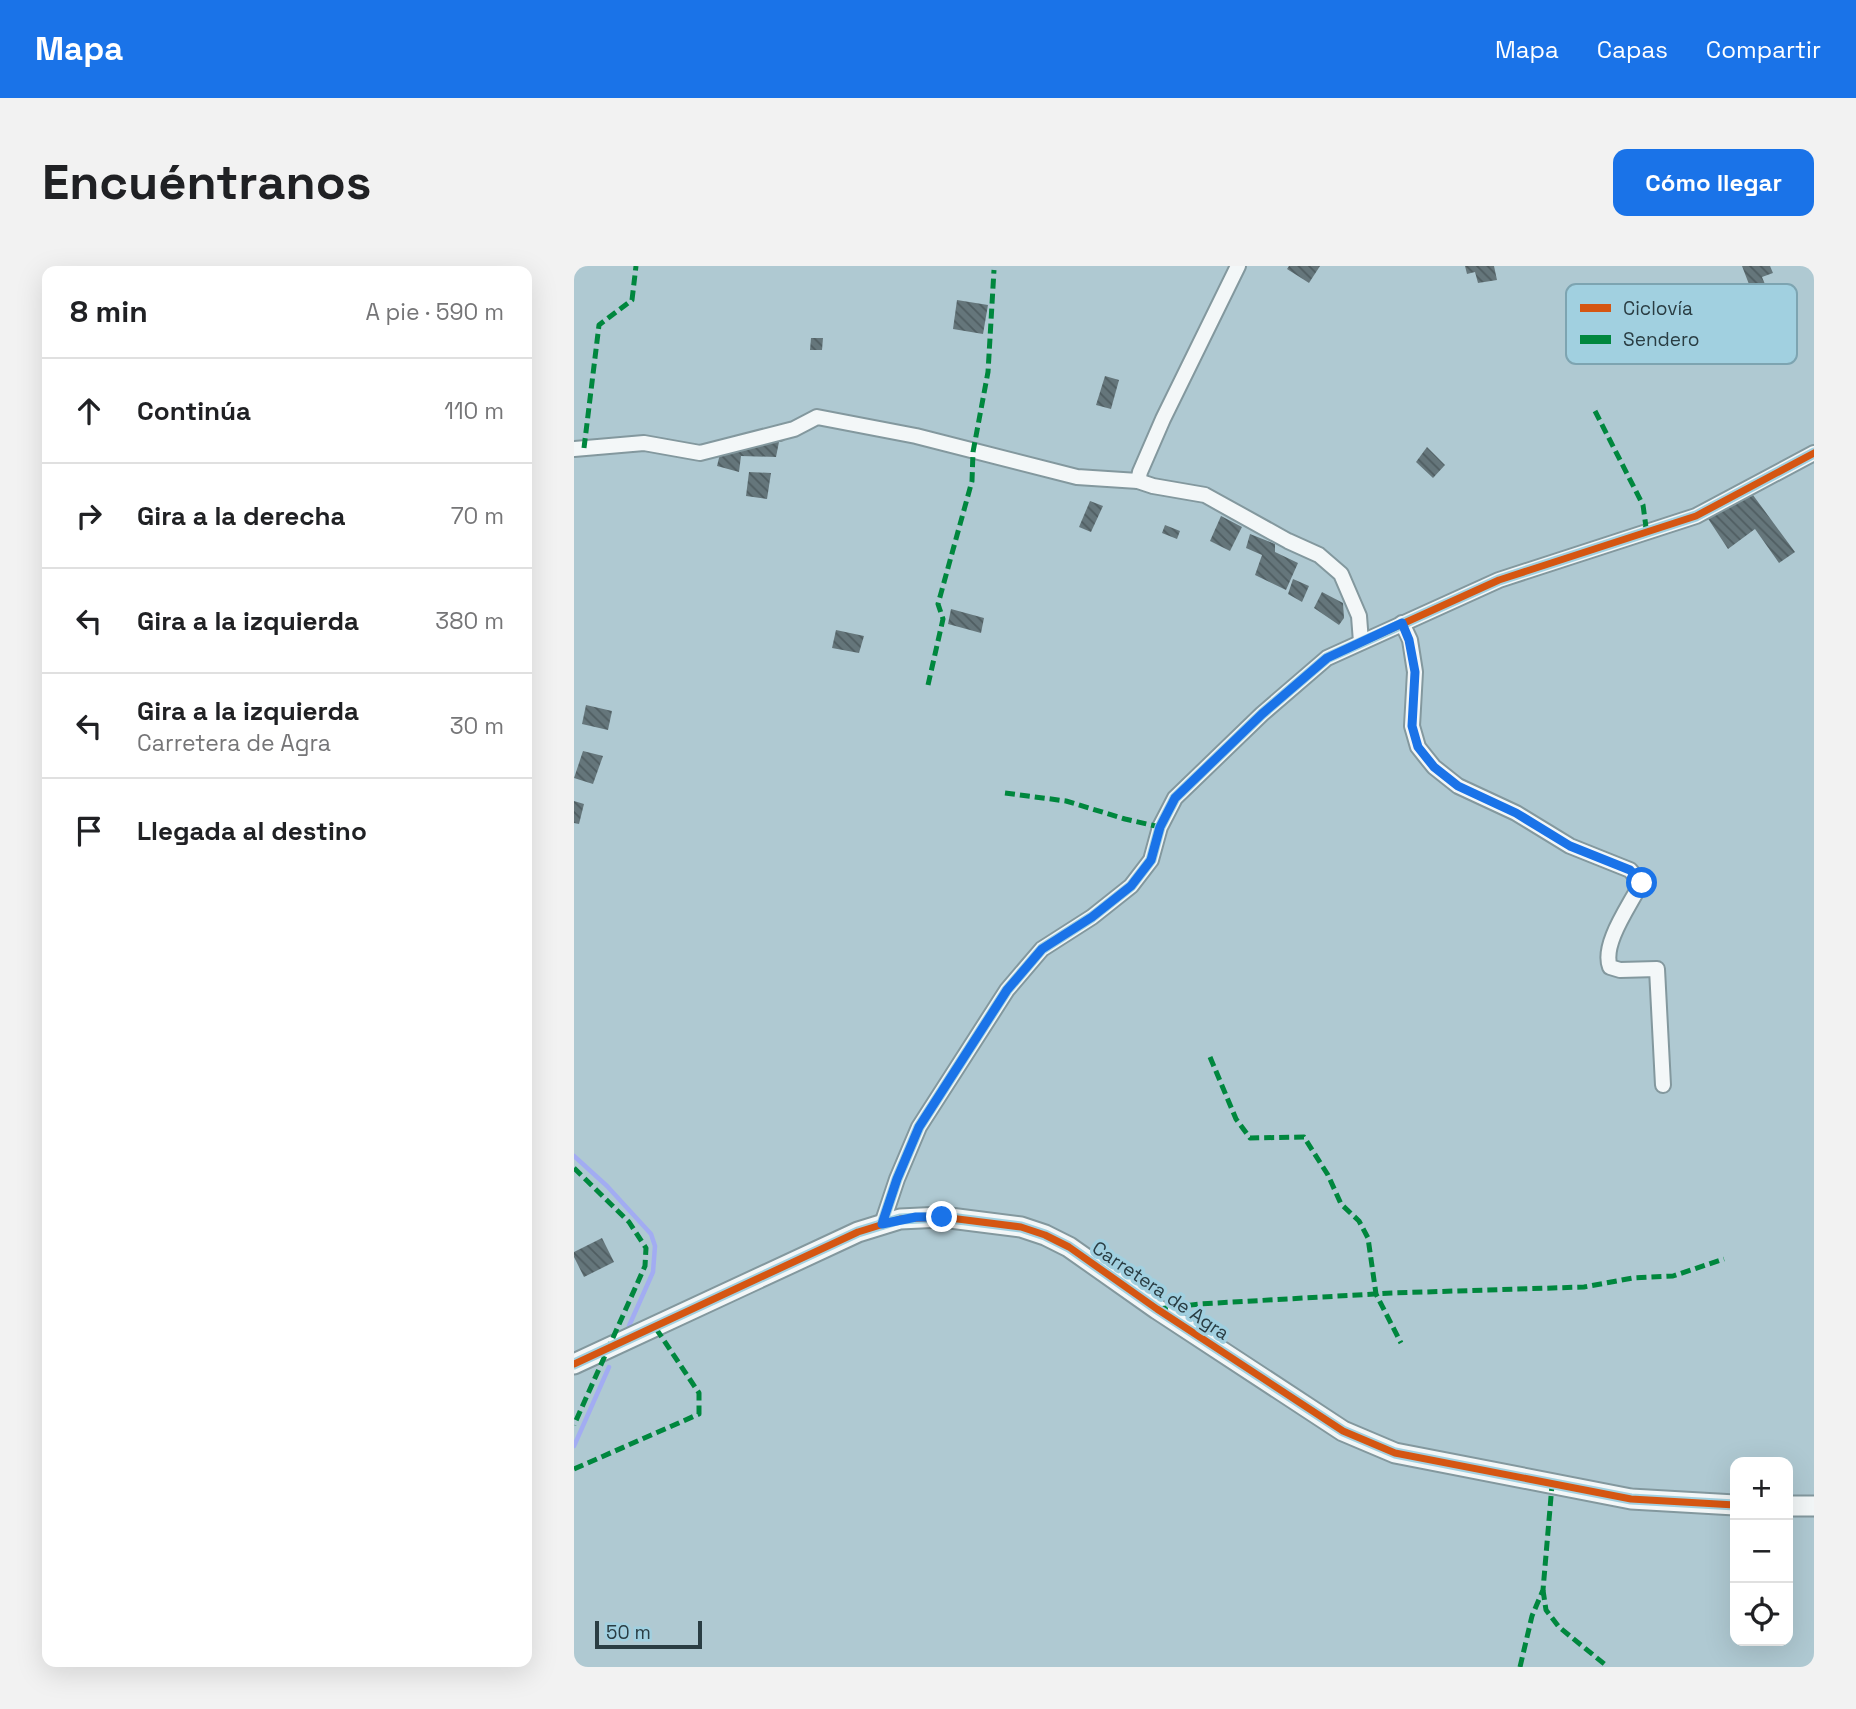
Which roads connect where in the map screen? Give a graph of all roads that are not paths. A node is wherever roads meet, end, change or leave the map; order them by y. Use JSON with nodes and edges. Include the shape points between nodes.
{"nodes":[{"id":1,"x":1238,"y":266,"type":"edge"},
{"id":2,"x":574,"y":449,"type":"edge"},
{"id":3,"x":1814,"y":453,"type":"edge"},
{"id":4,"x":1138,"y":481,"type":"junction"},
{"id":5,"x":1402,"y":623,"type":"junction"},
{"id":6,"x":1362,"y":642,"type":"junction"},
{"id":7,"x":1663,"y":1085,"type":"dead end"},
{"id":8,"x":882,"y":1224,"type":"junction"},
{"id":9,"x":574,"y":1364,"type":"edge"},
{"id":10,"x":1730,"y":1505,"type":"edge"},
{"id":11,"x":1793,"y":1506,"type":"edge"},
{"id":12,"x":1814,"y":1506,"type":"edge"}],
"edges":[{"from":1,"to":4,"type":"street"},
{"from":2,"to":4,"type":"street","via":[[644,443],[700,453],[794,429],[817,416],[1077,477]]},
{"from":3,"to":5,"type":"street","via":[[1696,516],[1499,580]]},
{"from":4,"to":6,"type":"street","via":[[1205,495],[1319,555],[1341,575],[1352,596]]},
{"from":5,"to":6,"type":"street"},
{"from":5,"to":7,"type":"street","via":[[1415,672],[1412,726],[1418,747],[1434,767],[1458,786],[1516,813],[1570,846],[1630,870],[1642,883],[1606,957],[1610,967],[1620,970],[1657,969]]},
{"from":6,"to":8,"type":"street","via":[[1327,658],[1175,798],[1160,827],[1151,860],[1131,886],[1042,949],[1007,990],[919,1127]]},
{"from":8,"to":9,"type":"street","name":"Carretera de Agra"},
{"from":8,"to":10,"type":"street","name":"Carretera de Agra","via":[[942,1217],[1021,1227],[1045,1235],[1343,1431],[1395,1453],[1630,1499]]},
{"from":11,"to":12,"type":"street"}]}
